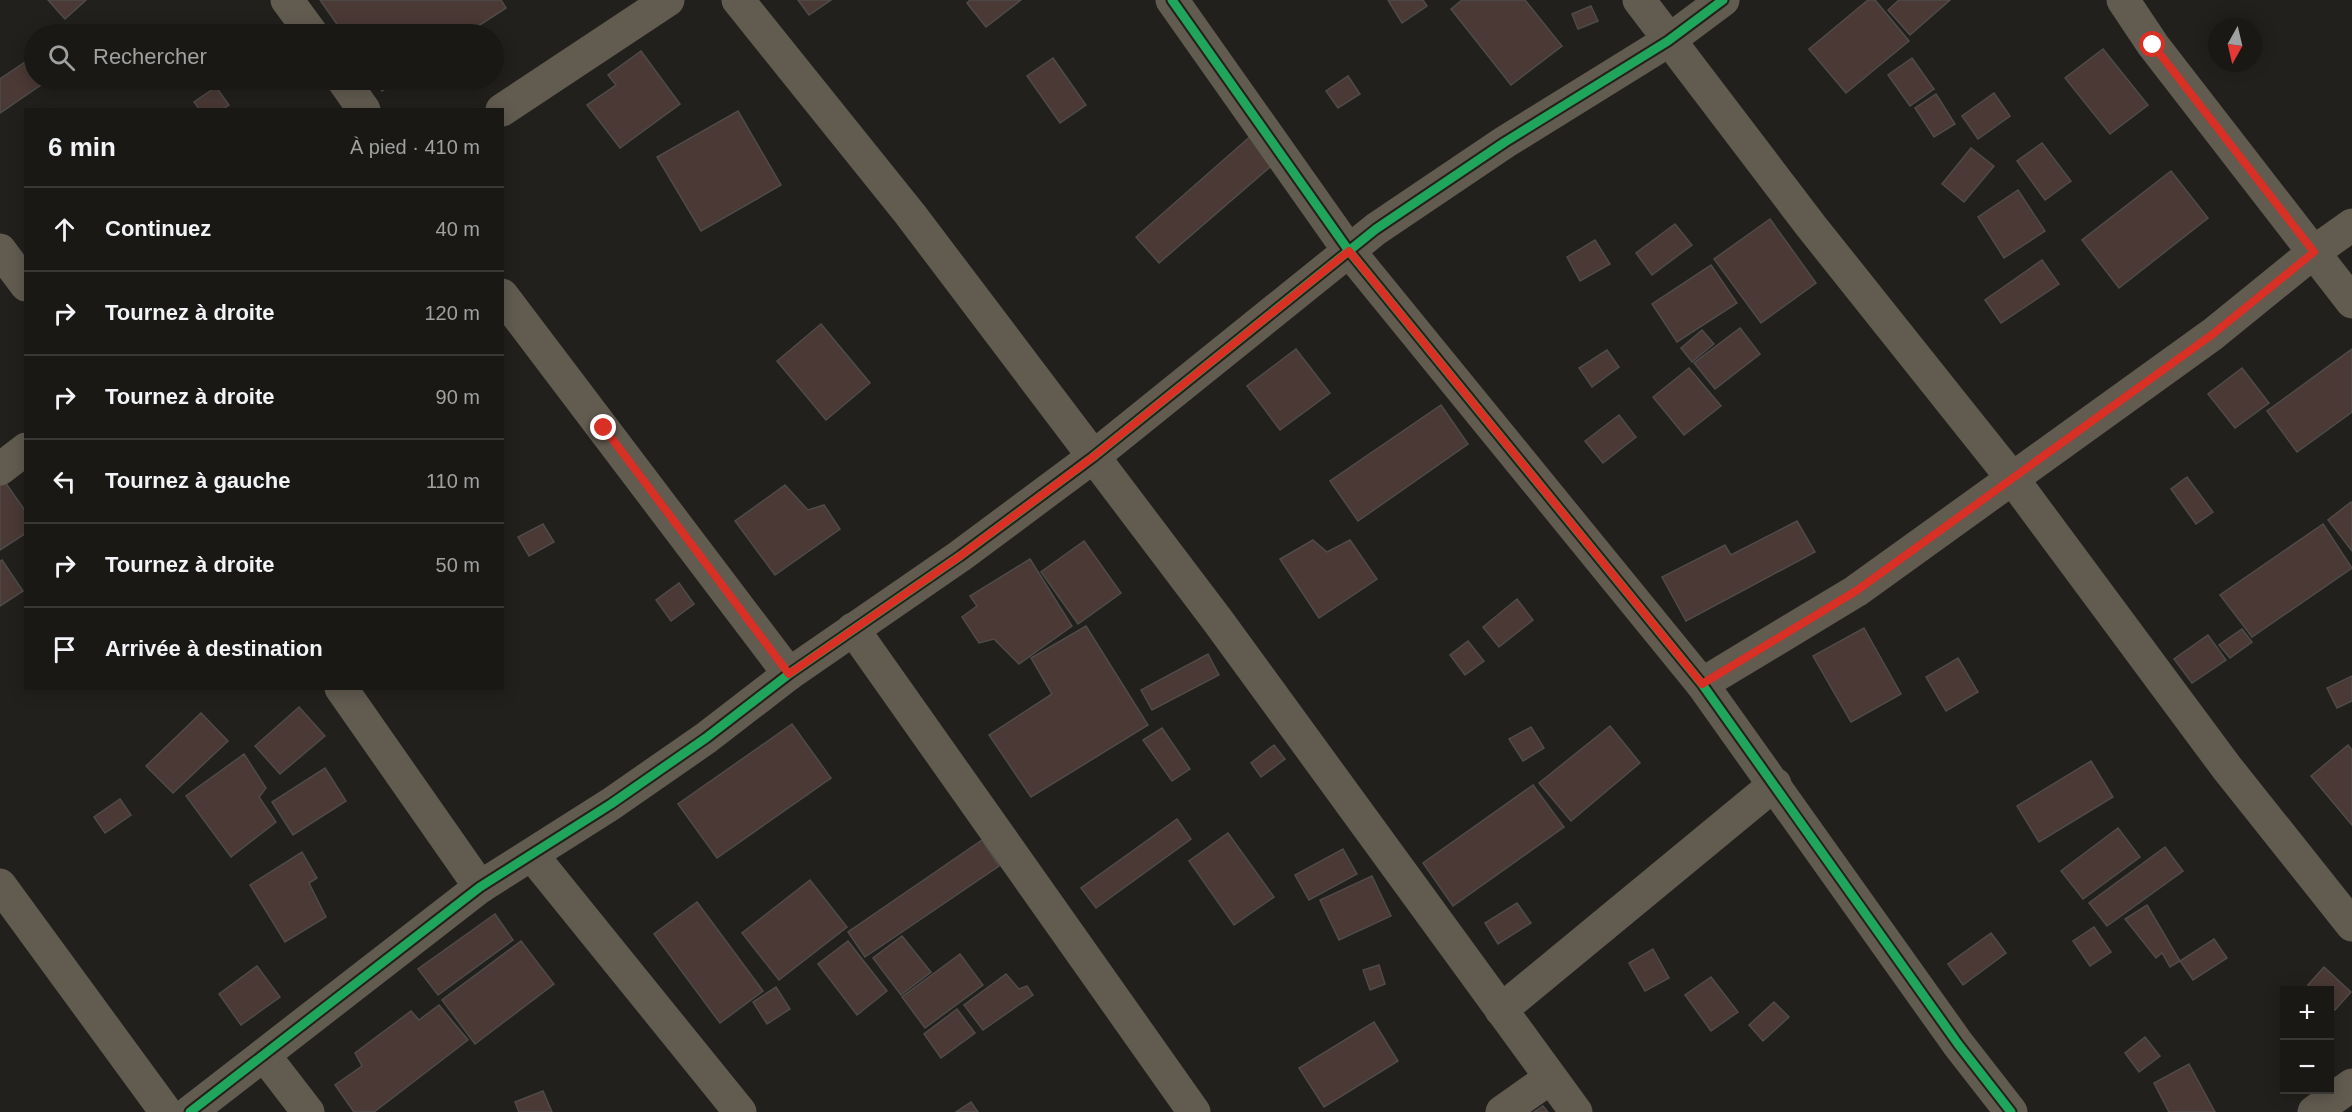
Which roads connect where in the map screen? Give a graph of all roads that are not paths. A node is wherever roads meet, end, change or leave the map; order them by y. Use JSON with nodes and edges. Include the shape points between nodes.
{"nodes":[{"id":1,"x":287,"y":0,"type":"edge"},
{"id":2,"x":668,"y":0,"type":"edge"},
{"id":3,"x":738,"y":0,"type":"edge"},
{"id":4,"x":1172,"y":0,"type":"edge"},
{"id":5,"x":1639,"y":0,"type":"edge"},
{"id":6,"x":1723,"y":0,"type":"edge"},
{"id":7,"x":2123,"y":0,"type":"edge"},
{"id":8,"x":305,"y":24,"type":"edge"},
{"id":9,"x":1668,"y":41,"type":"junction"},
{"id":10,"x":350,"y":90,"type":"edge"},
{"id":11,"x":363,"y":108,"type":"edge"},
{"id":12,"x":504,"y":109,"type":"edge"},
{"id":13,"x":2352,"y":225,"type":"edge"},
{"id":14,"x":0,"y":250,"type":"edge"},
{"id":15,"x":1349,"y":251,"type":"junction"},
{"id":16,"x":2314,"y":252,"type":"junction"},
{"id":17,"x":24,"y":282,"type":"edge"},
{"id":18,"x":504,"y":298,"type":"edge"},
{"id":19,"x":2352,"y":302,"type":"edge"},
{"id":20,"x":24,"y":451,"type":"edge"},
{"id":21,"x":1093,"y":457,"type":"junction"},
{"id":22,"x":0,"y":469,"type":"edge"},
{"id":23,"x":2012,"y":478,"type":"junction"},
{"id":24,"x":853,"y":628,"type":"junction"},
{"id":25,"x":789,"y":674,"type":"junction"},
{"id":26,"x":1702,"y":684,"type":"junction"},
{"id":27,"x":342,"y":690,"type":"edge"},
{"id":28,"x":1775,"y":784,"type":"junction"},
{"id":29,"x":532,"y":855,"type":"junction"},
{"id":30,"x":0,"y":885,"type":"edge"},
{"id":31,"x":480,"y":887,"type":"junction"},
{"id":32,"x":2352,"y":925,"type":"edge"},
{"id":33,"x":1501,"y":1010,"type":"junction"},
{"id":34,"x":264,"y":1055,"type":"junction"},
{"id":35,"x":1550,"y":1078,"type":"junction"},
{"id":36,"x":2352,"y":1085,"type":"edge"},
{"id":37,"x":166,"y":1112,"type":"edge"},
{"id":38,"x":190,"y":1112,"type":"edge"},
{"id":39,"x":308,"y":1112,"type":"edge"},
{"id":40,"x":740,"y":1112,"type":"edge"},
{"id":41,"x":1194,"y":1112,"type":"edge"},
{"id":42,"x":1502,"y":1112,"type":"edge"},
{"id":43,"x":1576,"y":1112,"type":"edge"},
{"id":44,"x":2011,"y":1112,"type":"edge"},
{"id":45,"x":2314,"y":1112,"type":"edge"}],
"edges":[{"from":1,"to":8,"type":"street"},
{"from":2,"to":12,"type":"street"},
{"from":3,"to":21,"type":"street","via":[[910,214]]},
{"from":4,"to":15,"type":"street"},
{"from":5,"to":9,"type":"street"},
{"from":6,"to":9,"type":"street"},
{"from":7,"to":16,"type":"street","via":[[2153,45]]},
{"from":9,"to":15,"type":"street","via":[[1505,142],[1376,228]]},
{"from":9,"to":23,"type":"street"},
{"from":10,"to":11,"type":"street"},
{"from":13,"to":16,"type":"street"},
{"from":14,"to":17,"type":"street"},
{"from":15,"to":21,"type":"street"},
{"from":15,"to":26,"type":"street"},
{"from":16,"to":19,"type":"street"},
{"from":16,"to":23,"type":"street","via":[[2213,334]]},
{"from":18,"to":25,"type":"street"},
{"from":20,"to":22,"type":"street"},
{"from":21,"to":24,"type":"street","via":[[960,556]]},
{"from":21,"to":33,"type":"street","via":[[1320,758]]},
{"from":23,"to":26,"type":"street","via":[[1856,591]]},
{"from":23,"to":32,"type":"street","via":[[2227,768]]},
{"from":24,"to":25,"type":"street"},
{"from":24,"to":41,"type":"street"},
{"from":25,"to":29,"type":"street","via":[[706,738]]},
{"from":26,"to":28,"type":"street"},
{"from":27,"to":31,"type":"street"},
{"from":28,"to":33,"type":"street"},
{"from":28,"to":44,"type":"street","via":[[1958,1044]]},
{"from":29,"to":31,"type":"street"},
{"from":29,"to":40,"type":"street"},
{"from":30,"to":37,"type":"street"},
{"from":31,"to":34,"type":"street"},
{"from":33,"to":35,"type":"street"},
{"from":34,"to":38,"type":"street"},
{"from":34,"to":39,"type":"street"},
{"from":35,"to":42,"type":"street"},
{"from":35,"to":43,"type":"street"},
{"from":36,"to":45,"type":"street"}]}
